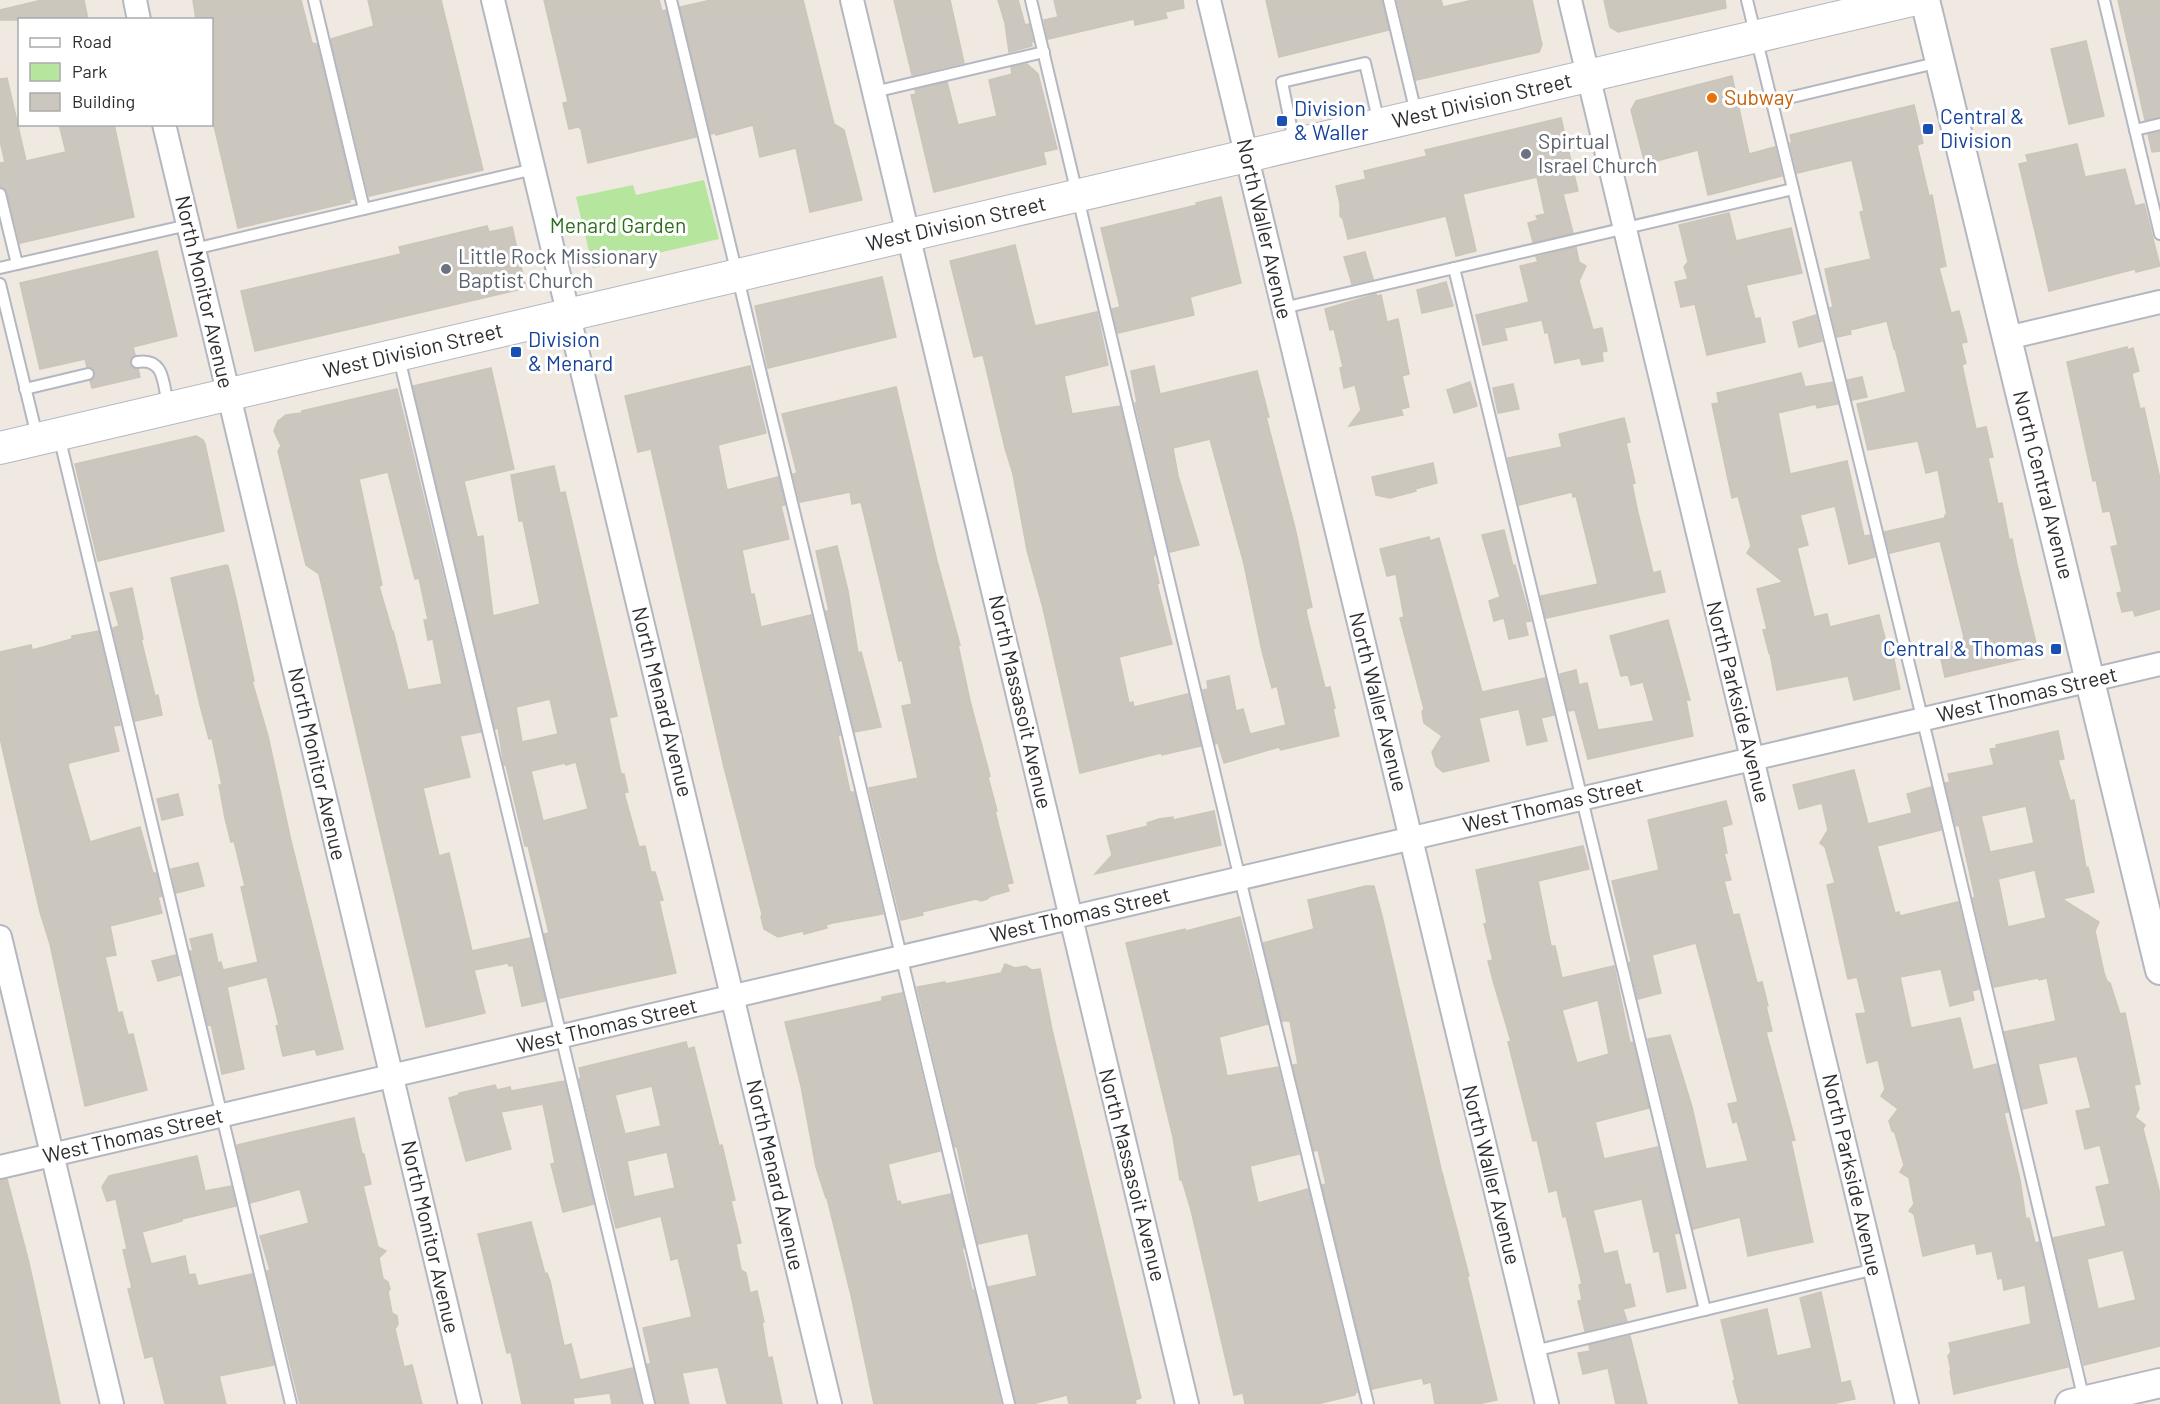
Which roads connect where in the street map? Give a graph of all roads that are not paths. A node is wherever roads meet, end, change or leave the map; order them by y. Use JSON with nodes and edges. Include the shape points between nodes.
{"nodes":[{"id":1,"x":135,"y":0,"type":"edge"},
{"id":2,"x":314,"y":0,"type":"edge"},
{"id":3,"x":493,"y":0,"type":"edge"},
{"id":4,"x":671,"y":0,"type":"edge"},
{"id":5,"x":852,"y":0,"type":"edge"},
{"id":6,"x":1031,"y":0,"type":"edge"},
{"id":7,"x":1209,"y":0,"type":"edge"},
{"id":8,"x":1389,"y":0,"type":"edge"},
{"id":9,"x":1570,"y":0,"type":"edge"},
{"id":10,"x":1747,"y":0,"type":"edge"},
{"id":11,"x":1912,"y":0,"type":"edge"},
{"id":12,"x":1925,"y":0,"type":"edge"},
{"id":13,"x":2104,"y":0,"type":"edge"},
{"id":14,"x":139,"y":18,"type":"edge"},
{"id":15,"x":1755,"y":37,"type":"junction"},
{"id":16,"x":1044,"y":52,"type":"junction"},
{"id":17,"x":1940,"y":62,"type":"junction"},
{"id":18,"x":1588,"y":76,"type":"junction"},
{"id":19,"x":874,"y":92,"type":"junction"},
{"id":20,"x":1771,"y":102,"type":"junction"},
{"id":21,"x":1416,"y":116,"type":"junction"},
{"id":22,"x":2160,"y":124,"type":"edge"},
{"id":23,"x":1380,"y":125,"type":"junction"},
{"id":24,"x":164,"y":126,"type":"edge"},
{"id":25,"x":2135,"y":130,"type":"junction"},
{"id":26,"x":1295,"y":145,"type":"junction"},
{"id":27,"x":1247,"y":156,"type":"junction"},
{"id":28,"x":534,"y":169,"type":"junction"},
{"id":29,"x":1793,"y":189,"type":"junction"},
{"id":30,"x":0,"y":194,"type":"edge"},
{"id":31,"x":1078,"y":195,"type":"junction"},
{"id":32,"x":364,"y":209,"type":"junction"},
{"id":33,"x":188,"y":225,"type":"junction"},
{"id":34,"x":1624,"y":228,"type":"junction"},
{"id":35,"x":2160,"y":234,"type":"edge"},
{"id":36,"x":909,"y":235,"type":"junction"},
{"id":37,"x":194,"y":249,"type":"junction"},
{"id":38,"x":17,"y":264,"type":"junction"},
{"id":39,"x":0,"y":268,"type":"edge"},
{"id":40,"x":1454,"y":268,"type":"junction"},
{"id":41,"x":737,"y":276,"type":"junction"},
{"id":42,"x":0,"y":284,"type":"edge"},
{"id":43,"x":2160,"y":302,"type":"edge"},
{"id":44,"x":1283,"y":308,"type":"junction"},
{"id":45,"x":568,"y":315,"type":"junction"},
{"id":46,"x":2007,"y":338,"type":"junction"},
{"id":47,"x":398,"y":354,"type":"junction"},
{"id":48,"x":137,"y":362,"type":"dead end"},
{"id":49,"x":88,"y":374,"type":"dead end"},
{"id":50,"x":25,"y":389,"type":"junction"},
{"id":51,"x":229,"y":394,"type":"junction"},
{"id":52,"x":168,"y":408,"type":"junction"},
{"id":53,"x":48,"y":437,"type":"junction"},
{"id":54,"x":0,"y":448,"type":"edge"},
{"id":55,"x":2160,"y":664,"type":"edge"},
{"id":56,"x":2090,"y":680,"type":"junction"},
{"id":57,"x":1922,"y":719,"type":"junction"},
{"id":58,"x":1752,"y":759,"type":"junction"},
{"id":59,"x":1582,"y":798,"type":"junction"},
{"id":60,"x":1411,"y":838,"type":"junction"},
{"id":61,"x":1240,"y":878,"type":"junction"},
{"id":62,"x":1071,"y":918,"type":"junction"},
{"id":63,"x":0,"y":937,"type":"edge"},
{"id":64,"x":902,"y":957,"type":"junction"},
{"id":65,"x":2160,"y":970,"type":"edge"},
{"id":66,"x":733,"y":996,"type":"junction"},
{"id":67,"x":561,"y":1036,"type":"junction"},
{"id":68,"x":391,"y":1076,"type":"junction"},
{"id":69,"x":223,"y":1115,"type":"junction"},
{"id":70,"x":52,"y":1155,"type":"junction"},
{"id":71,"x":0,"y":1167,"type":"edge"},
{"id":72,"x":1875,"y":1269,"type":"junction"},
{"id":73,"x":1705,"y":1310,"type":"junction"},
{"id":74,"x":1534,"y":1351,"type":"junction"},
{"id":75,"x":2160,"y":1383,"type":"edge"},
{"id":76,"x":2080,"y":1403,"type":"edge"},
{"id":77,"x":112,"y":1404,"type":"edge"},
{"id":78,"x":291,"y":1404,"type":"edge"},
{"id":79,"x":470,"y":1404,"type":"edge"},
{"id":80,"x":649,"y":1404,"type":"edge"},
{"id":81,"x":830,"y":1404,"type":"edge"},
{"id":82,"x":1009,"y":1404,"type":"edge"},
{"id":83,"x":1188,"y":1404,"type":"edge"},
{"id":84,"x":1368,"y":1404,"type":"edge"},
{"id":85,"x":1547,"y":1404,"type":"edge"},
{"id":86,"x":1907,"y":1404,"type":"edge"}],
"edges":[{"from":1,"to":14,"type":"street"},
{"from":2,"to":32,"type":"lane"},
{"from":3,"to":28,"type":"street","name":"North Menard Avenue"},
{"from":4,"to":41,"type":"lane"},
{"from":5,"to":19,"type":"street","name":"North Massasoit Avenue"},
{"from":6,"to":16,"type":"lane"},
{"from":7,"to":27,"type":"street","name":"North Waller Avenue"},
{"from":8,"to":21,"type":"lane"},
{"from":9,"to":18,"type":"street","name":"North Parkside Avenue"},
{"from":10,"to":15,"type":"lane"},
{"from":11,"to":15,"type":"main road","name":"West Division Street"},
{"from":12,"to":17,"type":"street","name":"North Central Avenue"},
{"from":13,"to":25,"type":"lane"},
{"from":15,"to":18,"type":"main road","name":"West Division Street"},
{"from":15,"to":20,"type":"lane"},
{"from":16,"to":19,"type":"lane"},
{"from":16,"to":31,"type":"lane"},
{"from":17,"to":20,"type":"lane"},
{"from":17,"to":46,"type":"street","name":"North Central Avenue"},
{"from":18,"to":21,"type":"main road","name":"West Division Street"},
{"from":18,"to":34,"type":"street","name":"North Parkside Avenue"},
{"from":19,"to":36,"type":"street","name":"North Massasoit Avenue"},
{"from":20,"to":29,"type":"lane"},
{"from":21,"to":23,"type":"main road","name":"West Division Street"},
{"from":22,"to":25,"type":"lane"},
{"from":23,"to":26,"type":"main road","name":"West Division Street"},
{"from":23,"to":26,"type":"lane","via":[[1365,63],[1282,82]]},
{"from":24,"to":33,"type":"street","name":"North Monitor Avenue"},
{"from":25,"to":35,"type":"lane"},
{"from":26,"to":27,"type":"main road","name":"West Division Street"},
{"from":27,"to":31,"type":"main road","name":"West Division Street"},
{"from":27,"to":44,"type":"street","name":"North Waller Avenue"},
{"from":28,"to":32,"type":"lane"},
{"from":28,"to":45,"type":"street","name":"North Menard Avenue"},
{"from":29,"to":34,"type":"lane"},
{"from":29,"to":57,"type":"lane"},
{"from":30,"to":38,"type":"lane"},
{"from":31,"to":36,"type":"main road","name":"West Division Street"},
{"from":31,"to":61,"type":"lane"},
{"from":32,"to":37,"type":"lane"},
{"from":33,"to":37,"type":"street","name":"North Monitor Avenue"},
{"from":33,"to":38,"type":"lane"},
{"from":34,"to":40,"type":"lane"},
{"from":34,"to":58,"type":"street","name":"North Parkside Avenue"},
{"from":36,"to":41,"type":"main road","name":"West Division Street"},
{"from":36,"to":62,"type":"street","name":"North Massasoit Avenue"},
{"from":37,"to":51,"type":"street","name":"North Monitor Avenue"},
{"from":38,"to":39,"type":"lane"},
{"from":40,"to":44,"type":"lane"},
{"from":40,"to":59,"type":"lane"},
{"from":41,"to":45,"type":"main road","name":"West Division Street"},
{"from":41,"to":64,"type":"lane"},
{"from":42,"to":50,"type":"lane"},
{"from":43,"to":46,"type":"street"},
{"from":44,"to":60,"type":"street","name":"North Waller Avenue"},
{"from":45,"to":47,"type":"main road","name":"West Division Street"},
{"from":45,"to":66,"type":"street","name":"North Menard Avenue"},
{"from":46,"to":56,"type":"street","name":"North Central Avenue"},
{"from":47,"to":51,"type":"main road","name":"West Division Street"},
{"from":47,"to":67,"type":"lane"},
{"from":48,"to":52,"type":"lane","via":[[147,360],[160,371]]},
{"from":49,"to":50,"type":"lane"},
{"from":50,"to":53,"type":"lane"},
{"from":51,"to":52,"type":"main road","name":"West Division Street"},
{"from":51,"to":68,"type":"street","name":"North Monitor Avenue"},
{"from":52,"to":53,"type":"main road","name":"West Division Street"},
{"from":53,"to":54,"type":"main road","name":"West Division Street"},
{"from":53,"to":69,"type":"lane"},
{"from":55,"to":56,"type":"street","name":"West Thomas Street"},
{"from":56,"to":57,"type":"street","name":"West Thomas Street"},
{"from":56,"to":65,"type":"street","name":"North Central Avenue"},
{"from":57,"to":58,"type":"street","name":"West Thomas Street"},
{"from":57,"to":76,"type":"lane"},
{"from":58,"to":59,"type":"street","name":"West Thomas Street"},
{"from":58,"to":72,"type":"street","name":"North Parkside Avenue"},
{"from":59,"to":60,"type":"street","name":"West Thomas Street"},
{"from":59,"to":73,"type":"lane"},
{"from":60,"to":61,"type":"street","name":"West Thomas Street"},
{"from":60,"to":74,"type":"street","name":"North Waller Avenue"},
{"from":61,"to":62,"type":"street","name":"West Thomas Street"},
{"from":61,"to":84,"type":"lane"},
{"from":62,"to":64,"type":"street","name":"West Thomas Street"},
{"from":62,"to":83,"type":"street","name":"North Massasoit Avenue"},
{"from":63,"to":70,"type":"street"},
{"from":64,"to":66,"type":"street","name":"West Thomas Street"},
{"from":64,"to":82,"type":"lane"},
{"from":66,"to":67,"type":"street","name":"West Thomas Street"},
{"from":66,"to":81,"type":"street","name":"North Menard Avenue"},
{"from":67,"to":68,"type":"street","name":"West Thomas Street"},
{"from":67,"to":80,"type":"lane"},
{"from":68,"to":69,"type":"street","name":"West Thomas Street"},
{"from":68,"to":79,"type":"street","name":"North Monitor Avenue"},
{"from":69,"to":70,"type":"street","name":"West Thomas Street"},
{"from":69,"to":78,"type":"lane"},
{"from":70,"to":71,"type":"street","name":"West Thomas Street"},
{"from":70,"to":77,"type":"street"},
{"from":72,"to":73,"type":"lane"},
{"from":72,"to":86,"type":"street","name":"North Parkside Avenue"},
{"from":73,"to":74,"type":"lane"},
{"from":74,"to":85,"type":"street","name":"North Waller Avenue"},
{"from":75,"to":76,"type":"street"}]}
